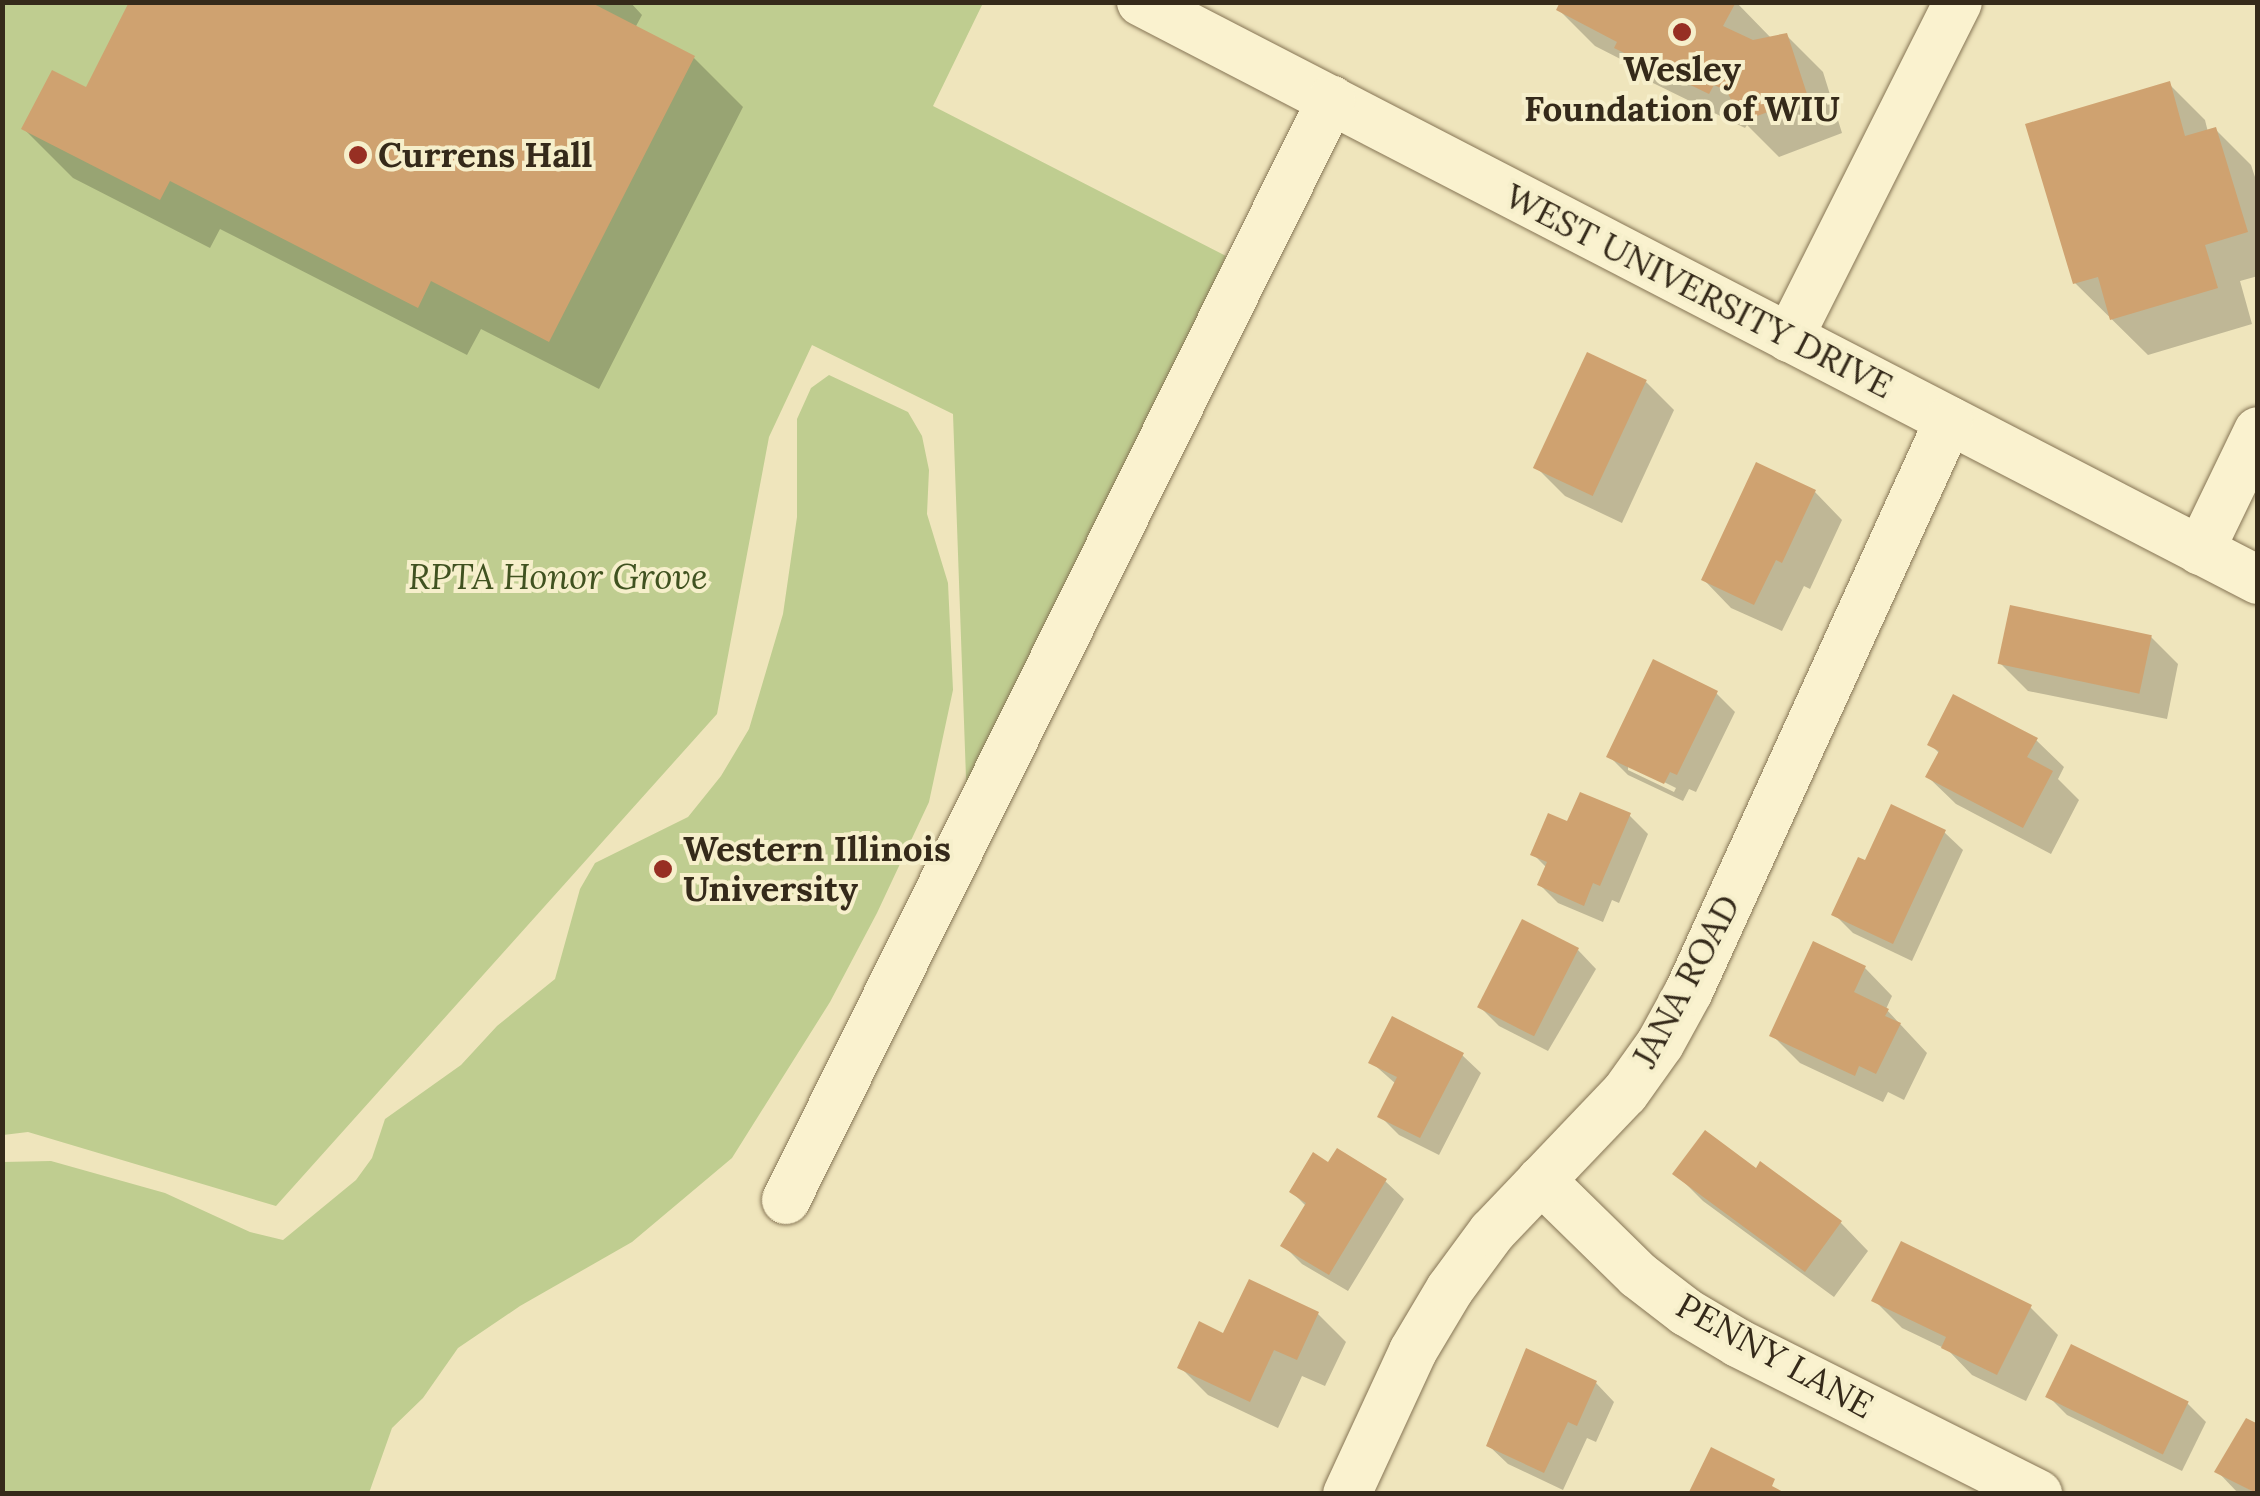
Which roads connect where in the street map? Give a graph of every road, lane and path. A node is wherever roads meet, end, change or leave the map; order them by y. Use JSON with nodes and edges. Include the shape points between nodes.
{"nodes":[{"id":1,"x":1141,"y":2,"type":"edge"},
{"id":2,"x":1958,"y":2,"type":"edge"},
{"id":3,"x":1331,"y":100,"type":"junction"},
{"id":4,"x":1789,"y":338,"type":"junction"},
{"id":5,"x":1949,"y":420,"type":"junction"},
{"id":6,"x":2258,"y":431,"type":"edge"},
{"id":7,"x":2246,"y":476,"type":"edge"},
{"id":8,"x":2200,"y":551,"type":"junction"},
{"id":9,"x":2258,"y":580,"type":"edge"},
{"id":10,"x":1540,"y":1180,"type":"junction"},
{"id":11,"x":786,"y":1200,"type":"dead end"},
{"id":12,"x":1347,"y":1494,"type":"edge"},
{"id":13,"x":2038,"y":1494,"type":"edge"}],
"edges":[{"from":1,"to":3,"type":"street","name":"WEST UNIVERSITY DRIVE"},
{"from":2,"to":4,"type":"street"},
{"from":3,"to":4,"type":"street","name":"WEST UNIVERSITY DRIVE"},
{"from":3,"to":11,"type":"street"},
{"from":4,"to":5,"type":"street","name":"WEST UNIVERSITY DRIVE"},
{"from":5,"to":8,"type":"street","name":"WEST UNIVERSITY DRIVE"},
{"from":5,"to":10,"type":"street","name":"JANA ROAD","via":[[1688,990],[1625,1093]]},
{"from":6,"to":7,"type":"street"},
{"from":7,"to":8,"type":"street"},
{"from":8,"to":9,"type":"street","name":"WEST UNIVERSITY DRIVE"},
{"from":10,"to":12,"type":"street","name":"JANA ROAD","via":[[1450,1290],[1413,1351]]},
{"from":10,"to":13,"type":"street","name":"PENNY LANE","via":[[1638,1276],[1686,1312]]}]}
